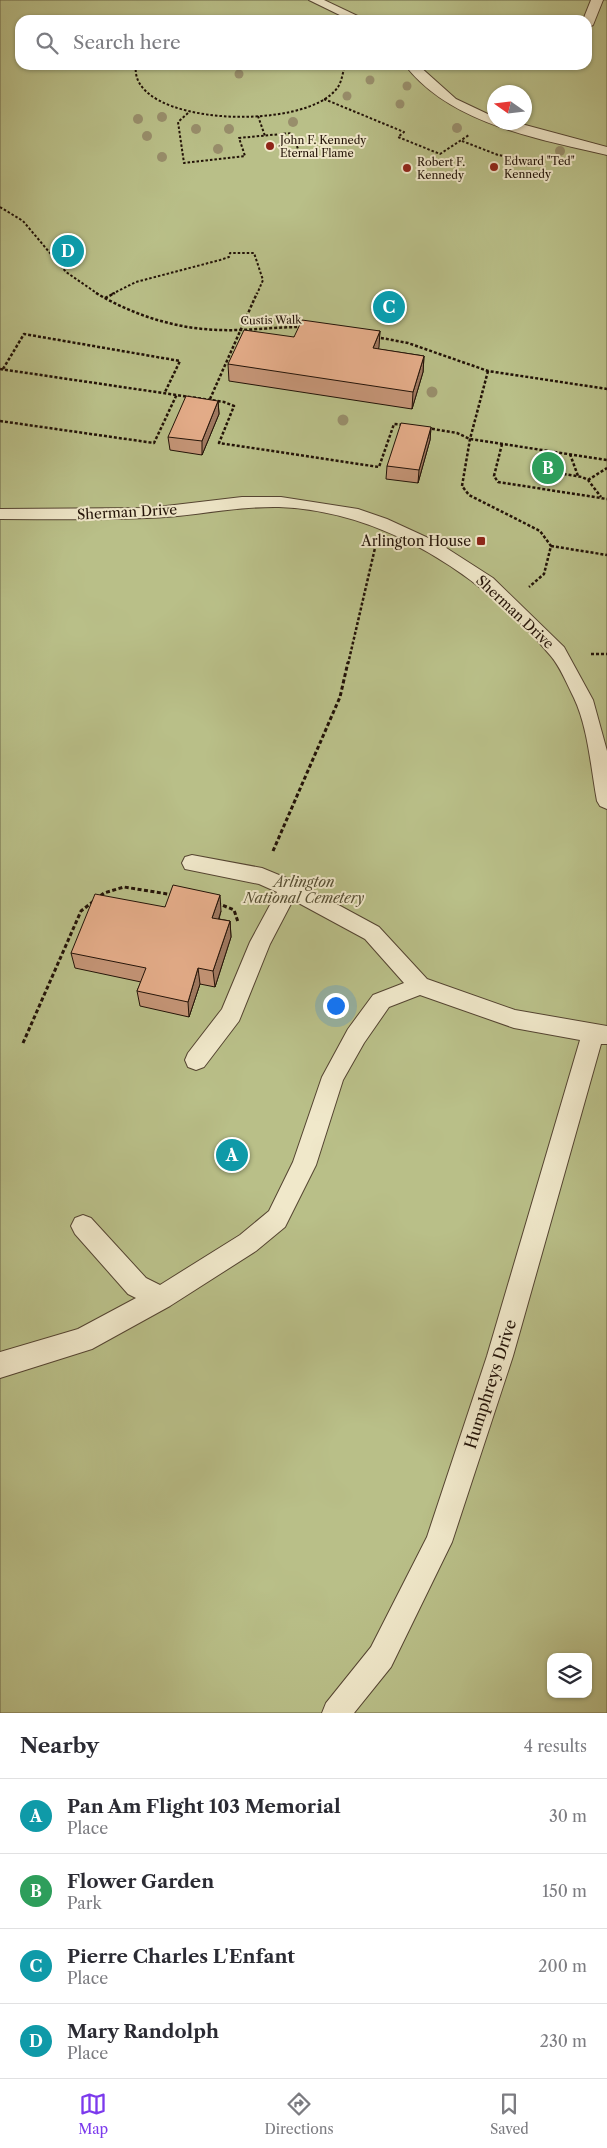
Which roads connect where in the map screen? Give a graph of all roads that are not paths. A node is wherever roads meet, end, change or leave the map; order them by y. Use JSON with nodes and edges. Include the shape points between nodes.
{"nodes":[{"id":1,"x":315,"y":0,"type":"edge"},
{"id":2,"x":597,"y":0,"type":"edge"},
{"id":3,"x":354,"y":15,"type":"edge"},
{"id":4,"x":591,"y":15,"type":"edge"},
{"id":5,"x":417,"y":70,"type":"edge"},
{"id":6,"x":487,"y":118,"type":"edge"},
{"id":7,"x":526,"y":130,"type":"edge"},
{"id":8,"x":607,"y":151,"type":"edge"},
{"id":9,"x":0,"y":514,"type":"edge"},
{"id":10,"x":607,"y":801,"type":"edge"},
{"id":11,"x":192,"y":863,"type":"dead end"},
{"id":12,"x":289,"y":888,"type":"junction"},
{"id":13,"x":420,"y":986,"type":"junction"},
{"id":14,"x":600,"y":1034,"type":"edge"},
{"id":15,"x":196,"y":1060,"type":"dead end"},
{"id":16,"x":83,"y":1226,"type":"dead end"},
{"id":17,"x":162,"y":1298,"type":"junction"},
{"id":18,"x":0,"y":1365,"type":"edge"},
{"id":19,"x":336,"y":1713,"type":"edge"}],
"edges":[{"from":1,"to":3,"type":"lane","via":[[343,6]]},
{"from":2,"to":4,"type":"lane"},
{"from":5,"to":6,"type":"lane","via":[[452,102]]},
{"from":7,"to":8,"type":"lane"},
{"from":9,"to":10,"type":"lane","name":"Sherman Drive","via":[[149,513],[242,502],[281,502],[352,513],[431,546],[487,582],[558,652],[584,700]]},
{"from":11,"to":12,"type":"lane","via":[[262,876]]},
{"from":12,"to":13,"type":"lane","via":[[372,933]]},
{"from":12,"to":15,"type":"lane","via":[[260,942],[231,1014]]},
{"from":13,"to":14,"type":"lane","name":"Humphreys Drive","via":[[514,1020]]},
{"from":13,"to":17,"type":"lane","via":[[381,1001],[356,1036],[333,1077],[304,1165],[278,1219],[248,1243]]},
{"from":14,"to":19,"type":"lane","name":"Humphreys Drive","via":[[439,1542],[382,1657]]},
{"from":16,"to":17,"type":"lane","via":[[137,1286]]},
{"from":17,"to":18,"type":"lane","via":[[83,1340]]}]}
